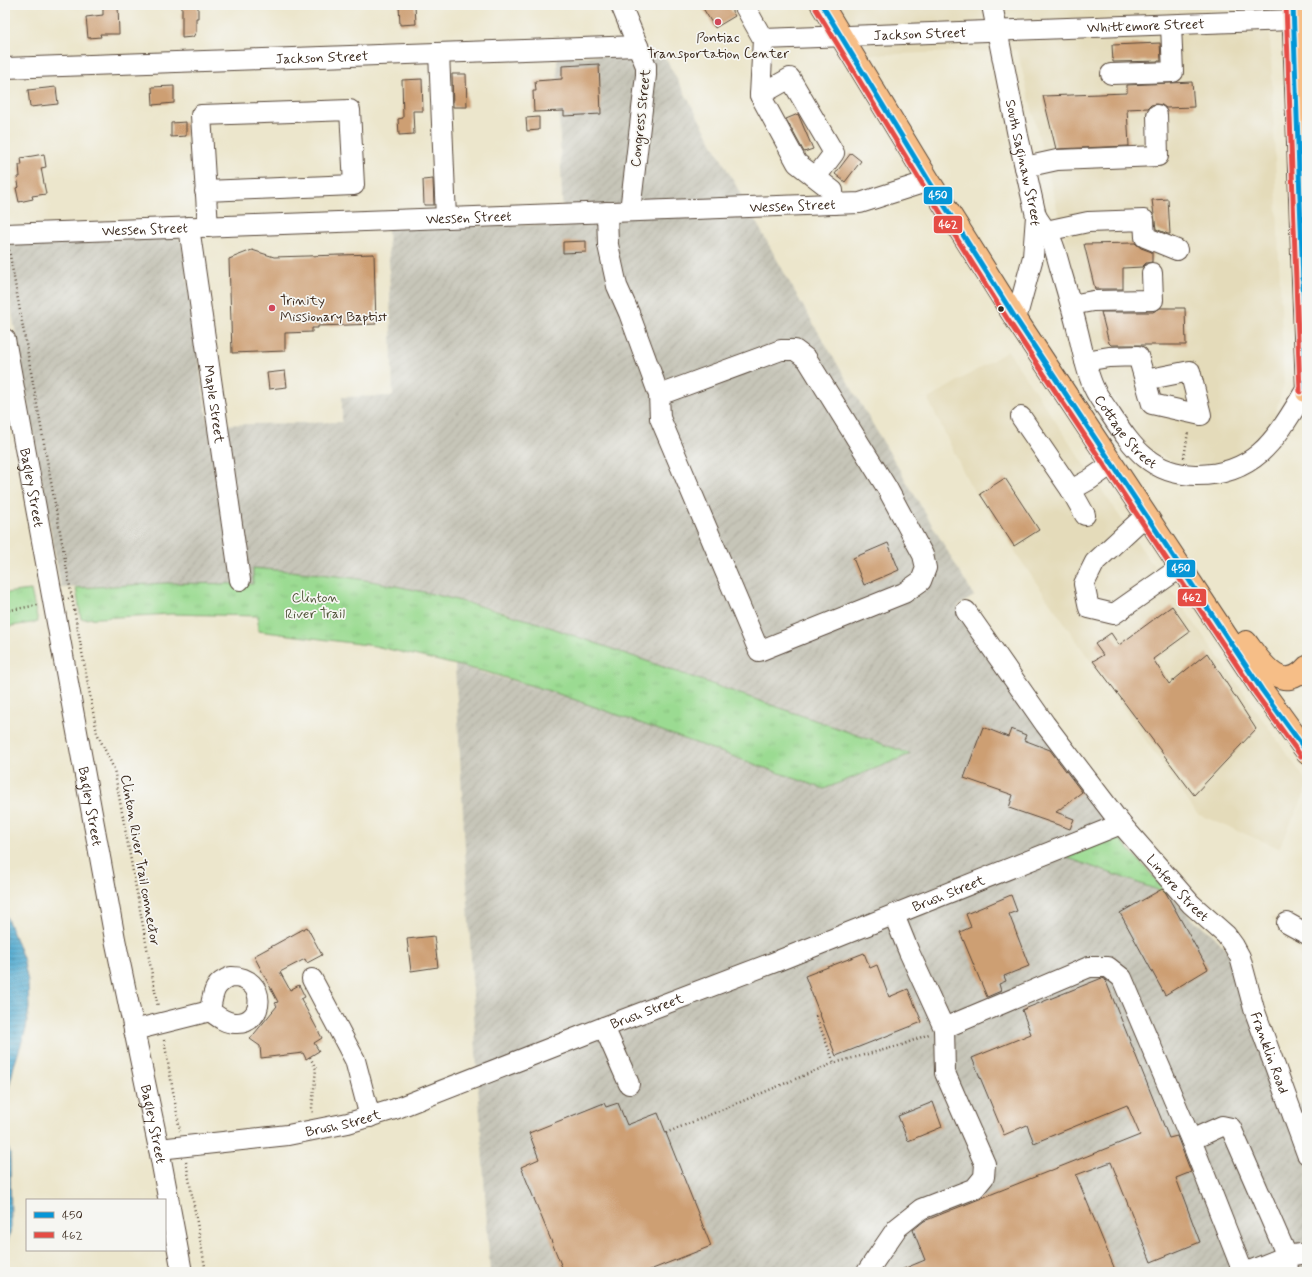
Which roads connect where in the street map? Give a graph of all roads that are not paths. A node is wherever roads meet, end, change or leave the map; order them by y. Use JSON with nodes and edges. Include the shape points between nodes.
{"nodes":[{"id":1,"x":621,"y":5,"type":"edge"},
{"id":2,"x":744,"y":5,"type":"edge"},
{"id":3,"x":822,"y":5,"type":"edge"},
{"id":4,"x":992,"y":5,"type":"edge"},
{"id":5,"x":1293,"y":12,"type":"edge"},
{"id":6,"x":1171,"y":25,"type":"junction"},
{"id":7,"x":998,"y":32,"type":"junction"},
{"id":8,"x":842,"y":37,"type":"junction"},
{"id":9,"x":763,"y":40,"type":"junction"},
{"id":10,"x":638,"y":46,"type":"junction"},
{"id":11,"x":439,"y":53,"type":"junction"},
{"id":12,"x":5,"y":68,"type":"edge"},
{"id":13,"x":1111,"y":74,"type":"dead end"},
{"id":14,"x":760,"y":95,"type":"junction"},
{"id":15,"x":1156,"y":115,"type":"dead end"},
{"id":16,"x":1025,"y":167,"type":"junction"},
{"id":17,"x":816,"y":177,"type":"junction"},
{"id":18,"x":929,"y":181,"type":"junction"},
{"id":19,"x":205,"y":191,"type":"junction"},
{"id":20,"x":834,"y":204,"type":"junction"},
{"id":21,"x":630,"y":211,"type":"junction"},
{"id":22,"x":607,"y":212,"type":"junction"},
{"id":23,"x":446,"y":218,"type":"junction"},
{"id":24,"x":1041,"y":224,"type":"junction"},
{"id":25,"x":199,"y":227,"type":"junction"},
{"id":26,"x":7,"y":241,"type":"edge"},
{"id":27,"x":1304,"y":242,"type":"edge"},
{"id":28,"x":1177,"y":250,"type":"dead end"},
{"id":29,"x":1152,"y":273,"type":"dead end"},
{"id":30,"x":1305,"y":282,"type":"edge"},
{"id":31,"x":1071,"y":305,"type":"junction"},
{"id":32,"x":1016,"y":319,"type":"junction"},
{"id":33,"x":5,"y":339,"type":"edge"},
{"id":34,"x":1085,"y":361,"type":"junction"},
{"id":35,"x":1145,"y":380,"type":"dead end"},
{"id":36,"x":1307,"y":388,"type":"edge"},
{"id":37,"x":1307,"y":392,"type":"edge"},
{"id":38,"x":659,"y":395,"type":"junction"},
{"id":39,"x":1021,"y":417,"type":"dead end"},
{"id":40,"x":1112,"y":464,"type":"junction"},
{"id":41,"x":1071,"y":490,"type":"junction"},
{"id":42,"x":1085,"y":515,"type":"dead end"},
{"id":43,"x":1146,"y":515,"type":"junction"},
{"id":44,"x":1181,"y":567,"type":"junction"},
{"id":45,"x":240,"y":580,"type":"dead end"},
{"id":46,"x":966,"y":611,"type":"dead end"},
{"id":47,"x":1307,"y":667,"type":"edge"},
{"id":48,"x":1307,"y":752,"type":"edge"},
{"id":49,"x":1121,"y":824,"type":"junction"},
{"id":50,"x":894,"y":915,"type":"junction"},
{"id":51,"x":1287,"y":923,"type":"dead end"},
{"id":52,"x":1307,"y":934,"type":"edge"},
{"id":53,"x":1236,"y":950,"type":"joint"},
{"id":54,"x":312,"y":979,"type":"dead end"},
{"id":55,"x":210,"y":1011,"type":"dead end"},
{"id":56,"x":604,"y":1027,"type":"junction"},
{"id":57,"x":944,"y":1028,"type":"junction"},
{"id":58,"x":134,"y":1030,"type":"junction"},
{"id":59,"x":629,"y":1084,"type":"dead end"},
{"id":60,"x":370,"y":1117,"type":"junction"},
{"id":61,"x":1191,"y":1140,"type":"junction"},
{"id":62,"x":160,"y":1149,"type":"junction"},
{"id":63,"x":1307,"y":1154,"type":"edge"},
{"id":64,"x":1307,"y":1253,"type":"edge"},
{"id":65,"x":1287,"y":1264,"type":"edge"},
{"id":66,"x":182,"y":1272,"type":"edge"},
{"id":67,"x":867,"y":1272,"type":"edge"},
{"id":68,"x":1243,"y":1272,"type":"edge"},
{"id":69,"x":1247,"y":1272,"type":"edge"}],
"edges":[{"from":1,"to":10,"type":"street","name":"Congress Street"},
{"from":2,"to":9,"type":"street"},
{"from":3,"to":8,"type":"main road"},
{"from":4,"to":7,"type":"street","name":"South Saginaw Street"},
{"from":5,"to":6,"type":"street","name":"Whittemore Street"},
{"from":5,"to":27,"type":"main road"},
{"from":6,"to":7,"type":"street","name":"Whittemore Street"},
{"from":6,"to":13,"type":"street","via":[[1173,72]]},
{"from":7,"to":8,"type":"street","name":"Jackson Street"},
{"from":7,"to":16,"type":"street","name":"South Saginaw Street"},
{"from":8,"to":9,"type":"street","name":"Jackson Street"},
{"from":8,"to":18,"type":"main road"},
{"from":9,"to":14,"type":"street"},
{"from":10,"to":11,"type":"street","name":"Jackson Street"},
{"from":10,"to":21,"type":"street","name":"Congress Street","via":[[646,66],[646,75]]},
{"from":11,"to":12,"type":"street","name":"Jackson Street"},
{"from":11,"to":23,"type":"street"},
{"from":14,"to":17,"type":"street","via":[[798,163]]},
{"from":14,"to":17,"type":"street","via":[[790,78],[834,152]]},
{"from":15,"to":16,"type":"street","via":[[1158,156],[1057,160]]},
{"from":16,"to":24,"type":"street","name":"South Saginaw Street"},
{"from":17,"to":20,"type":"street","via":[[834,191]]},
{"from":18,"to":20,"type":"street","name":"Wessen Street","via":[[860,203]]},
{"from":18,"to":32,"type":"main road"},
{"from":19,"to":19,"type":"street","name":"Maple Street","via":[[201,115],[350,110],[354,186]]},
{"from":19,"to":25,"type":"street","name":"Maple Street"},
{"from":20,"to":21,"type":"street","name":"Wessen Street"},
{"from":21,"to":22,"type":"street","name":"Wessen Street"},
{"from":22,"to":23,"type":"street","name":"Wessen Street"},
{"from":22,"to":38,"type":"street","via":[[608,245],[617,286]]},
{"from":23,"to":25,"type":"street","name":"Wessen Street"},
{"from":24,"to":28,"type":"street","via":[[1144,220],[1145,237]]},
{"from":24,"to":31,"type":"street","name":"Cottage Street","via":[[1052,242]]},
{"from":24,"to":32,"type":"street","name":"South Saginaw Street"},
{"from":25,"to":26,"type":"street","name":"Wessen Street"},
{"from":25,"to":45,"type":"street","name":"Maple Street"},
{"from":27,"to":30,"type":"main road"},
{"from":29,"to":31,"type":"street","via":[[1153,300],[1093,301]]},
{"from":30,"to":36,"type":"main road"},
{"from":31,"to":34,"type":"street","name":"Cottage Street"},
{"from":32,"to":40,"type":"main road"},
{"from":33,"to":58,"type":"street","name":"Bagley Street","via":[[108,902]]},
{"from":34,"to":35,"type":"street","via":[[1138,356]]},
{"from":34,"to":36,"type":"street","name":"Cottage Street","via":[[1096,392],[1128,441],[1154,465],[1181,474],[1213,474],[1248,462],[1278,434]]},
{"from":36,"to":37,"type":"main road"},
{"from":38,"to":38,"type":"street","via":[[781,350],[795,350],[807,359],[887,488],[923,554],[926,568],[921,581],[904,593],[760,651],[660,418]]},
{"from":39,"to":41,"type":"street"},
{"from":40,"to":41,"type":"street"},
{"from":40,"to":43,"type":"main road"},
{"from":41,"to":42,"type":"street"},
{"from":43,"to":44,"type":"main road"},
{"from":43,"to":44,"type":"street","via":[[1095,562],[1084,584],[1089,608],[1114,614]]},
{"from":44,"to":47,"type":"main road","via":[[1214,601],[1268,670],[1280,678],[1289,678]]},
{"from":44,"to":48,"type":"main road","via":[[1262,690]]},
{"from":46,"to":49,"type":"street","name":"Linfere Street","via":[[1045,724]]},
{"from":49,"to":50,"type":"street","name":"Brush Street"},
{"from":49,"to":53,"type":"street","name":"Linfere Street","via":[[1191,904],[1226,936]]},
{"from":50,"to":56,"type":"street","name":"Brush Street"},
{"from":50,"to":57,"type":"street"},
{"from":51,"to":52,"type":"street"},
{"from":53,"to":63,"type":"street","name":"Franklin Road","via":[[1254,1009]]},
{"from":54,"to":60,"type":"street","via":[[355,1060]]},
{"from":55,"to":58,"type":"street"},
{"from":56,"to":59,"type":"street"},
{"from":56,"to":60,"type":"street","name":"Brush Street"},
{"from":57,"to":61,"type":"street","via":[[1089,967],[1108,967],[1122,978]]},
{"from":57,"to":67,"type":"street","via":[[945,1073],[985,1164],[984,1177],[975,1188],[921,1209],[897,1228]]},
{"from":58,"to":62,"type":"street","name":"Bagley Street"},
{"from":60,"to":62,"type":"street","name":"Brush Street","via":[[288,1135]]},
{"from":61,"to":65,"type":"street","via":[[1222,1126],[1231,1128]]},
{"from":61,"to":68,"type":"street"},
{"from":62,"to":66,"type":"street","name":"Bagley Street"},
{"from":64,"to":65,"type":"street"},
{"from":65,"to":69,"type":"street"}]}
